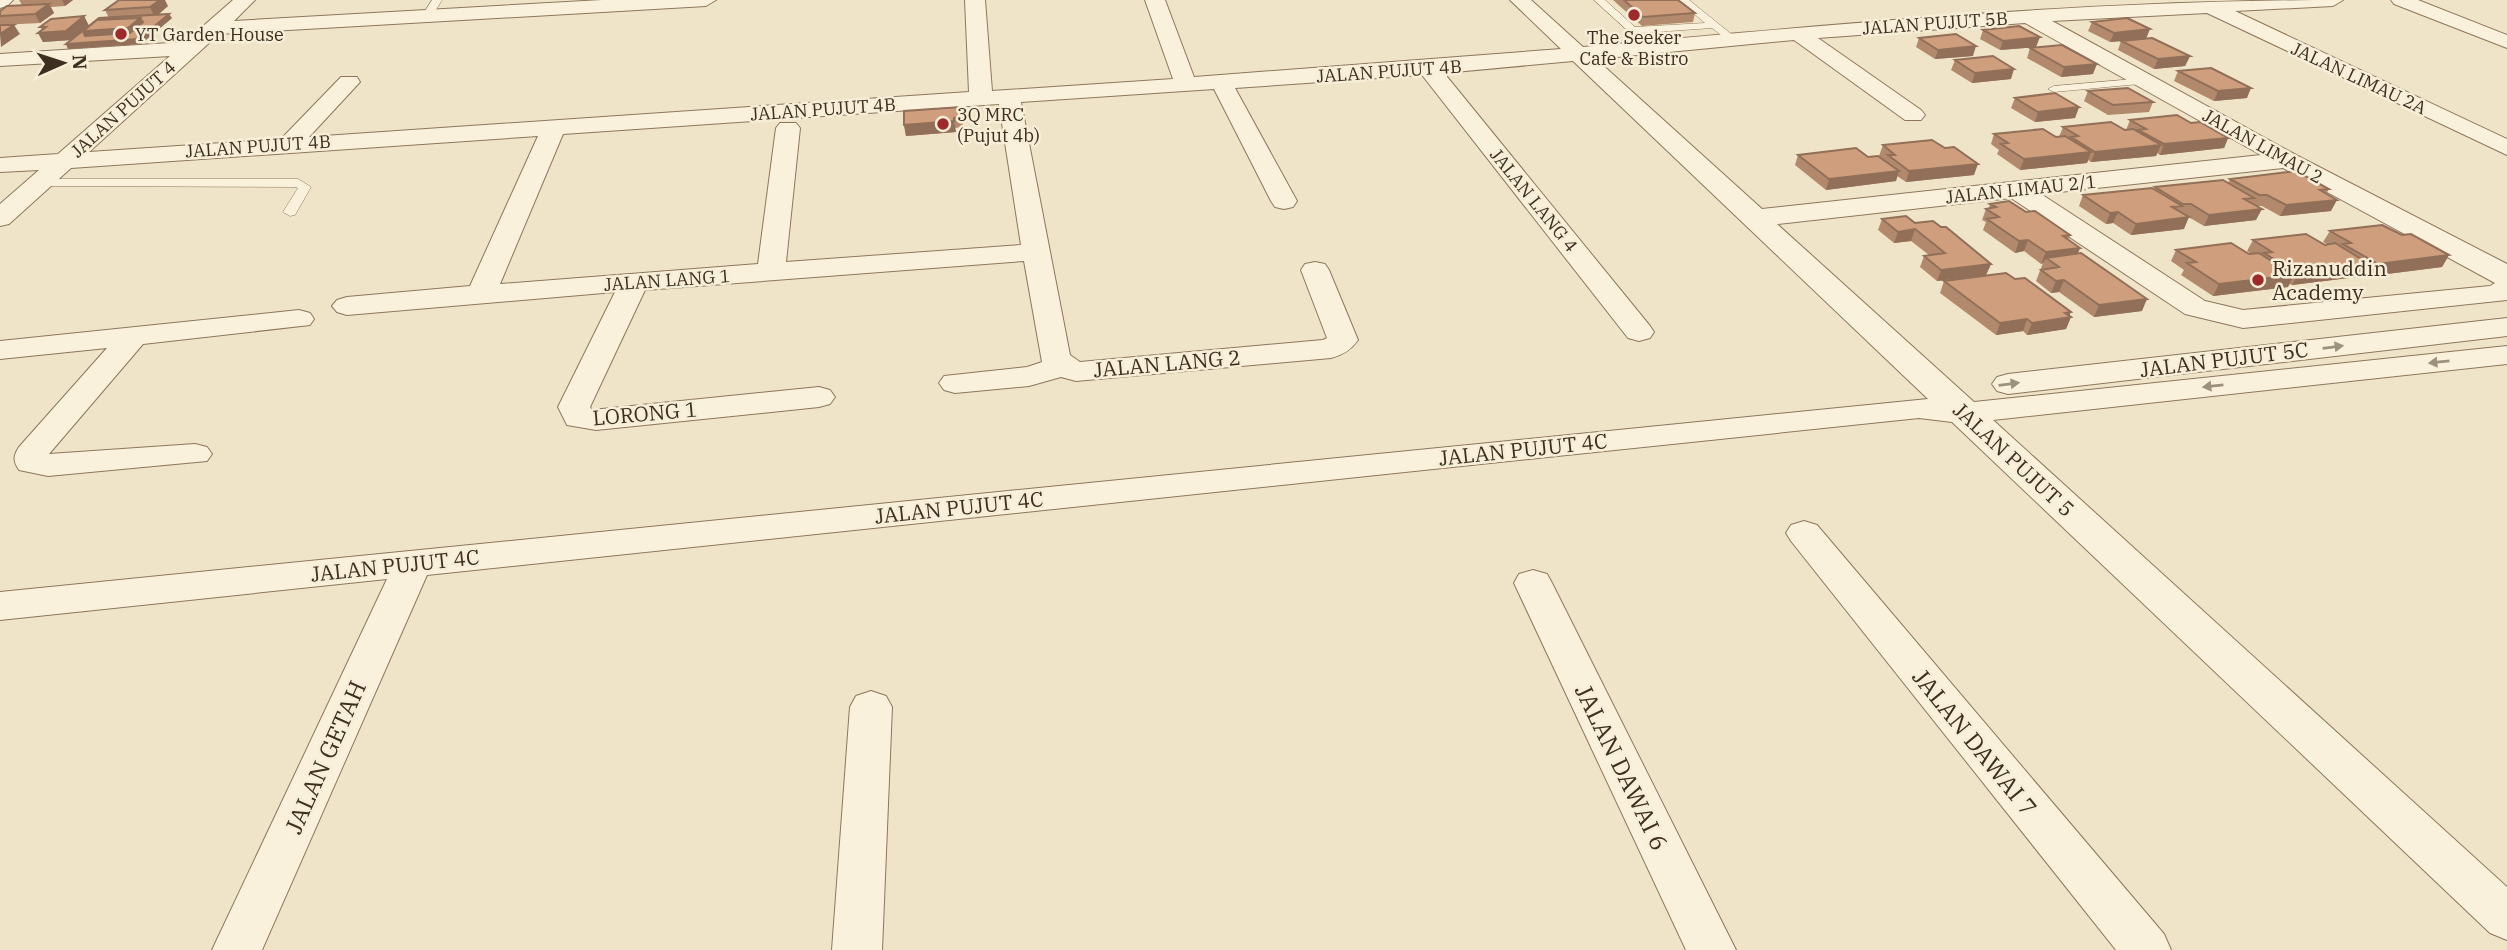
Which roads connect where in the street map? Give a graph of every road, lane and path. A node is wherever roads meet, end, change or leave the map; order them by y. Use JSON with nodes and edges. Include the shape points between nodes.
{"nodes":[{"id":1,"x":245,"y":0,"type":"edge"},
{"id":2,"x":706,"y":0,"type":"edge"},
{"id":3,"x":975,"y":0,"type":"edge"},
{"id":4,"x":1154,"y":0,"type":"edge"},
{"id":5,"x":1520,"y":0,"type":"edge"},
{"id":6,"x":1599,"y":0,"type":"edge"},
{"id":7,"x":1684,"y":0,"type":"edge"},
{"id":8,"x":2327,"y":0,"type":"edge"},
{"id":9,"x":2333,"y":0,"type":"edge"},
{"id":10,"x":2401,"y":0,"type":"edge"},
{"id":11,"x":677,"y":1,"type":"edge"},
{"id":12,"x":432,"y":8,"type":"edge"},
{"id":13,"x":2211,"y":8,"type":"junction"},
{"id":14,"x":2028,"y":16,"type":"junction"},
{"id":15,"x":1715,"y":25,"type":"junction"},
{"id":16,"x":214,"y":28,"type":"junction"},
{"id":17,"x":1633,"y":30,"type":"junction"},
{"id":18,"x":1798,"y":34,"type":"junction"},
{"id":19,"x":1735,"y":41,"type":"junction"},
{"id":20,"x":2507,"y":42,"type":"edge"},
{"id":21,"x":191,"y":48,"type":"junction"},
{"id":22,"x":1654,"y":48,"type":"junction"},
{"id":23,"x":1580,"y":55,"type":"junction"},
{"id":24,"x":0,"y":60,"type":"edge"},
{"id":25,"x":1428,"y":68,"type":"junction"},
{"id":26,"x":2146,"y":81,"type":"junction"},
{"id":27,"x":349,"y":82,"type":"dead end"},
{"id":28,"x":1221,"y":82,"type":"junction"},
{"id":29,"x":1186,"y":85,"type":"junction"},
{"id":30,"x":2054,"y":89,"type":"dead end"},
{"id":31,"x":995,"y":97,"type":"junction"},
{"id":32,"x":1913,"y":115,"type":"dead end"},
{"id":33,"x":2494,"y":120,"type":"dead end"},
{"id":34,"x":2454,"y":123,"type":"junction"},
{"id":35,"x":554,"y":127,"type":"junction"},
{"id":36,"x":788,"y":128,"type":"dead end"},
{"id":37,"x":289,"y":144,"type":"junction"},
{"id":38,"x":2507,"y":148,"type":"edge"},
{"id":39,"x":67,"y":159,"type":"junction"},
{"id":40,"x":2287,"y":160,"type":"junction"},
{"id":41,"x":0,"y":165,"type":"edge"},
{"id":42,"x":39,"y":183,"type":"junction"},
{"id":43,"x":2017,"y":190,"type":"junction"},
{"id":44,"x":1284,"y":201,"type":"dead end"},
{"id":45,"x":290,"y":212,"type":"dead end"},
{"id":46,"x":0,"y":218,"type":"edge"},
{"id":47,"x":1755,"y":218,"type":"junction"},
{"id":48,"x":1035,"y":252,"type":"junction"},
{"id":49,"x":1315,"y":270,"type":"dead end"},
{"id":50,"x":771,"y":272,"type":"junction"},
{"id":51,"x":2505,"y":280,"type":"edge"},
{"id":52,"x":634,"y":283,"type":"junction"},
{"id":53,"x":481,"y":294,"type":"junction"},
{"id":54,"x":346,"y":306,"type":"dead end"},
{"id":55,"x":299,"y":319,"type":"dead end"},
{"id":56,"x":2507,"y":327,"type":"edge"},
{"id":57,"x":1639,"y":332,"type":"dead end"},
{"id":58,"x":135,"y":335,"type":"junction"},
{"id":59,"x":0,"y":350,"type":"edge"},
{"id":60,"x":2507,"y":355,"type":"edge"},
{"id":61,"x":1063,"y":366,"type":"junction"},
{"id":62,"x":955,"y":383,"type":"dead end"},
{"id":63,"x":819,"y":397,"type":"dead end"},
{"id":64,"x":1941,"y":404,"type":"junction"},
{"id":65,"x":194,"y":454,"type":"dead end"},
{"id":66,"x":1804,"y":533,"type":"dead end"},
{"id":67,"x":413,"y":563,"type":"junction"},
{"id":68,"x":1533,"y":583,"type":"dead end"},
{"id":69,"x":0,"y":606,"type":"edge"},
{"id":70,"x":871,"y":707,"type":"dead end"},
{"id":71,"x":2507,"y":918,"type":"edge"},
{"id":72,"x":237,"y":950,"type":"edge"},
{"id":73,"x":857,"y":950,"type":"edge"},
{"id":74,"x":1711,"y":950,"type":"edge"},
{"id":75,"x":2146,"y":950,"type":"edge"}],
"edges":[{"from":1,"to":16,"type":"street","name":"JALAN PUJUT 4"},
{"from":2,"to":11,"type":"street"},
{"from":3,"to":31,"type":"street","name":"JALAN LANG 2"},
{"from":4,"to":29,"type":"street"},
{"from":5,"to":23,"type":"street","name":"JALAN PUJUT 5"},
{"from":6,"to":17,"type":"lane"},
{"from":7,"to":15,"type":"lane"},
{"from":8,"to":9,"type":"street","name":"JALAN PUJUT 5B"},
{"from":8,"to":13,"type":"street","name":"JALAN PUJUT 5B"},
{"from":10,"to":20,"type":"street"},
{"from":11,"to":12,"type":"street"},
{"from":12,"to":16,"type":"street"},
{"from":13,"to":14,"type":"street","name":"JALAN PUJUT 5B"},
{"from":13,"to":34,"type":"street","name":"JALAN LIMAU 2A"},
{"from":14,"to":18,"type":"street","name":"JALAN PUJUT 5B"},
{"from":14,"to":26,"type":"street","name":"JALAN LIMAU 2"},
{"from":15,"to":17,"type":"lane"},
{"from":15,"to":19,"type":"lane"},
{"from":16,"to":21,"type":"street","name":"JALAN PUJUT 4"},
{"from":17,"to":22,"type":"lane"},
{"from":18,"to":19,"type":"street","name":"JALAN PUJUT 5B"},
{"from":18,"to":32,"type":"street"},
{"from":19,"to":22,"type":"street","name":"JALAN PUJUT 5B"},
{"from":21,"to":24,"type":"street"},
{"from":21,"to":39,"type":"street","name":"JALAN PUJUT 4"},
{"from":22,"to":23,"type":"street","name":"JALAN PUJUT 5B"},
{"from":23,"to":25,"type":"street","name":"JALAN PUJUT 4B"},
{"from":23,"to":47,"type":"street","name":"JALAN PUJUT 5"},
{"from":25,"to":28,"type":"street","name":"JALAN PUJUT 4B"},
{"from":25,"to":57,"type":"street","name":"JALAN LANG 4"},
{"from":26,"to":30,"type":"lane"},
{"from":26,"to":40,"type":"street","name":"JALAN LIMAU 2"},
{"from":27,"to":37,"type":"street"},
{"from":28,"to":29,"type":"street","name":"JALAN PUJUT 4B"},
{"from":28,"to":44,"type":"street"},
{"from":29,"to":31,"type":"street","name":"JALAN PUJUT 4B"},
{"from":31,"to":35,"type":"street","name":"JALAN PUJUT 4B"},
{"from":31,"to":48,"type":"street","name":"JALAN LANG 2"},
{"from":33,"to":34,"type":"street"},
{"from":34,"to":38,"type":"street","name":"JALAN LIMAU 2A"},
{"from":35,"to":37,"type":"street","name":"JALAN PUJUT 4B"},
{"from":35,"to":53,"type":"street"},
{"from":36,"to":50,"type":"street"},
{"from":37,"to":39,"type":"street","name":"JALAN PUJUT 4B"},
{"from":39,"to":41,"type":"street","name":"JALAN PUJUT 4B"},
{"from":39,"to":42,"type":"street","name":"JALAN PUJUT 4"},
{"from":40,"to":43,"type":"street","name":"JALAN LIMAU 2/1"},
{"from":40,"to":51,"type":"street","name":"JALAN LIMAU 2"},
{"from":42,"to":45,"type":"lane","via":[[298,183],[305,187]]},
{"from":42,"to":46,"type":"street","name":"JALAN PUJUT 4"},
{"from":43,"to":47,"type":"street","name":"JALAN LIMAU 2/1"},
{"from":43,"to":51,"type":"street","via":[[2195,308],[2218,315],[2243,319],[2497,295]]},
{"from":47,"to":64,"type":"street","name":"JALAN PUJUT 5"},
{"from":48,"to":50,"type":"street","name":"JALAN LANG 1"},
{"from":48,"to":61,"type":"street","name":"JALAN LANG 2","via":[[1055,358]]},
{"from":49,"to":61,"type":"street","name":"JALAN LANG 2","via":[[1343,340],[1331,349],[1076,372]]},
{"from":50,"to":52,"type":"street","name":"JALAN LANG 1"},
{"from":52,"to":53,"type":"street","name":"JALAN LANG 1"},
{"from":52,"to":63,"type":"street","name":"LORONG 1","via":[[574,407],[579,418]]},
{"from":53,"to":54,"type":"street","name":"JALAN LANG 1"},
{"from":55,"to":58,"type":"street"},
{"from":64,"to":56,"type":"street","name":"JALAN PUJUT 5C","one_way":true},
{"from":58,"to":59,"type":"street"},
{"from":58,"to":65,"type":"street","via":[[31,454],[31,463]]},
{"from":60,"to":64,"type":"street","name":"JALAN PUJUT 5C","one_way":true},
{"from":61,"to":62,"type":"street","via":[[1029,376]]},
{"from":64,"to":67,"type":"street","name":"JALAN PUJUT 4C"},
{"from":64,"to":71,"type":"street","name":"JALAN PUJUT 5"},
{"from":66,"to":75,"type":"street","name":"JALAN DAWAI 7"},
{"from":67,"to":69,"type":"street","name":"JALAN PUJUT 4C"},
{"from":67,"to":72,"type":"street","name":"JALAN GETAH"},
{"from":68,"to":74,"type":"street","name":"JALAN DAWAI 6"},
{"from":70,"to":73,"type":"street"}]}
